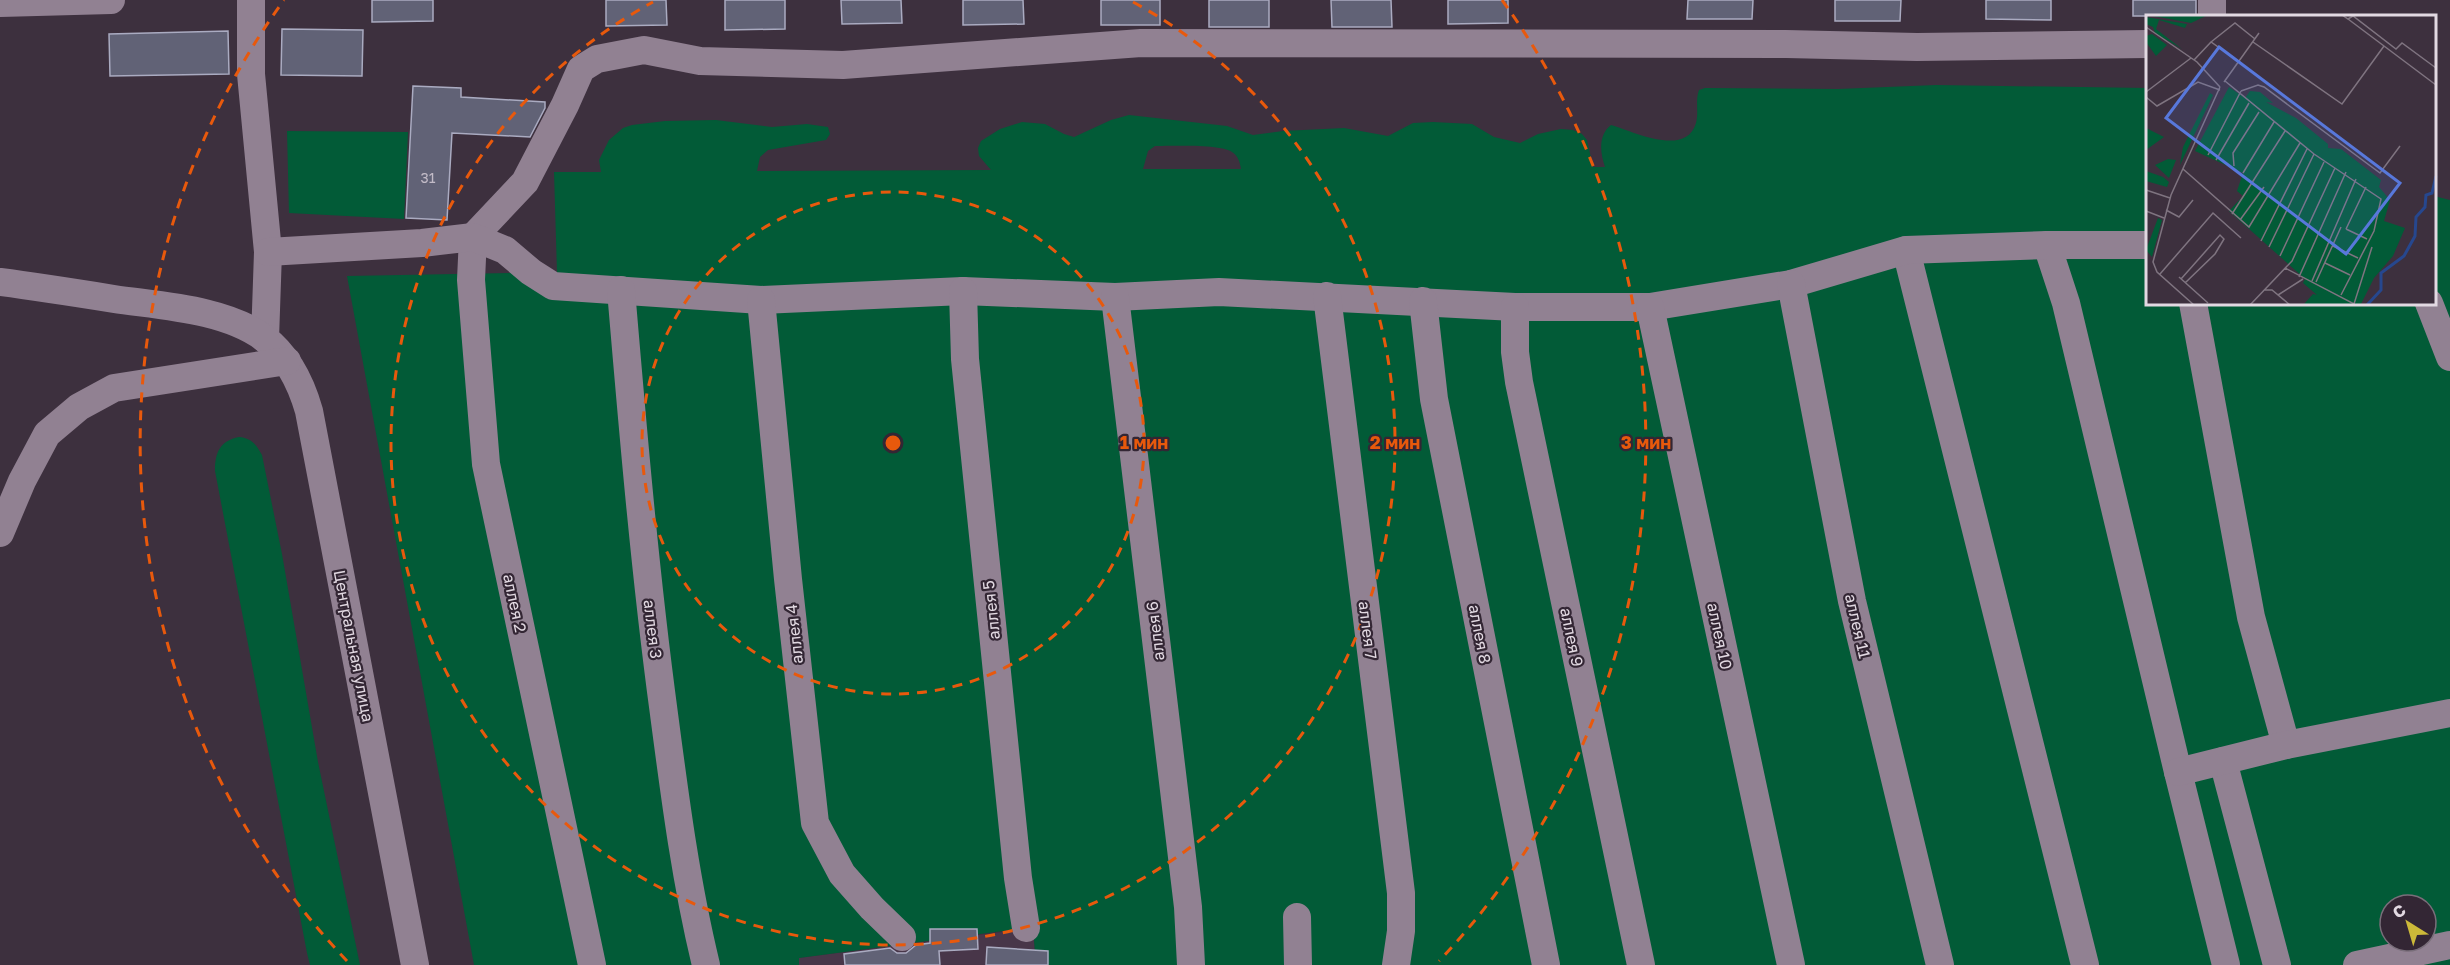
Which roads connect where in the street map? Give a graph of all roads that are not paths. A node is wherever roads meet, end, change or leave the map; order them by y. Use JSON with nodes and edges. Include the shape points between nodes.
{"nodes":[{"id":1,"x":111,"y":0,"type":"edge"},
{"id":2,"x":251,"y":0,"type":"edge"},
{"id":3,"x":0,"y":3,"type":"edge"},
{"id":4,"x":2146,"y":44,"type":"edge"},
{"id":5,"x":474,"y":237,"type":"junction"},
{"id":6,"x":2047,"y":244,"type":"junction"},
{"id":7,"x":2146,"y":245,"type":"edge"},
{"id":8,"x":1906,"y":250,"type":"junction"},
{"id":9,"x":268,"y":252,"type":"junction"},
{"id":10,"x":0,"y":282,"type":"edge"},
{"id":11,"x":1791,"y":284,"type":"junction"},
{"id":12,"x":621,"y":290,"type":"junction"},
{"id":13,"x":963,"y":291,"type":"junction"},
{"id":14,"x":1327,"y":296,"type":"junction"},
{"id":15,"x":1115,"y":297,"type":"junction"},
{"id":16,"x":761,"y":300,"type":"junction"},
{"id":17,"x":1422,"y":301,"type":"junction"},
{"id":18,"x":2193,"y":304,"type":"edge"},
{"id":19,"x":2429,"y":304,"type":"edge"},
{"id":20,"x":1515,"y":307,"type":"junction"},
{"id":21,"x":1650,"y":307,"type":"junction"},
{"id":22,"x":265,"y":339,"type":"junction"},
{"id":23,"x":2450,"y":357,"type":"edge"},
{"id":24,"x":287,"y":361,"type":"junction"},
{"id":25,"x":0,"y":533,"type":"edge"},
{"id":26,"x":2450,"y":713,"type":"edge"},
{"id":27,"x":2286,"y":745,"type":"junction"},
{"id":28,"x":2223,"y":761,"type":"junction"},
{"id":29,"x":2178,"y":772,"type":"junction"},
{"id":30,"x":1297,"y":917,"type":"dead end"},
{"id":31,"x":1026,"y":928,"type":"dead end"},
{"id":32,"x":902,"y":937,"type":"dead end"},
{"id":33,"x":2450,"y":945,"type":"edge"},
{"id":34,"x":415,"y":965,"type":"edge"},
{"id":35,"x":592,"y":965,"type":"edge"},
{"id":36,"x":706,"y":965,"type":"edge"},
{"id":37,"x":1191,"y":965,"type":"edge"},
{"id":38,"x":1298,"y":965,"type":"edge"},
{"id":39,"x":1396,"y":965,"type":"edge"},
{"id":40,"x":1546,"y":965,"type":"edge"},
{"id":41,"x":1641,"y":965,"type":"edge"},
{"id":42,"x":1791,"y":965,"type":"edge"},
{"id":43,"x":1940,"y":965,"type":"edge"},
{"id":44,"x":2085,"y":965,"type":"edge"},
{"id":45,"x":2226,"y":965,"type":"edge"},
{"id":46,"x":2277,"y":965,"type":"edge"},
{"id":47,"x":2357,"y":965,"type":"edge"}],
"edges":[{"from":1,"to":3,"type":"street"},
{"from":2,"to":9,"type":"street","via":[[251,74]]},
{"from":4,"to":5,"type":"street","via":[[1917,47],[1141,43],[843,65],[700,61],[644,50],[597,59],[581,69],[525,182]]},
{"from":5,"to":9,"type":"street"},
{"from":5,"to":12,"type":"street","via":[[505,250],[553,286]]},
{"from":5,"to":35,"type":"street","name":"аллея 2","via":[[471,280],[486,464]]},
{"from":6,"to":7,"type":"street"},
{"from":6,"to":8,"type":"street"},
{"from":6,"to":29,"type":"street","via":[[2066,303]]},
{"from":8,"to":11,"type":"street"},
{"from":8,"to":44,"type":"street"},
{"from":9,"to":22,"type":"street"},
{"from":10,"to":22,"type":"street","name":"Центральная улица","via":[[192,311],[241,324]]},
{"from":11,"to":21,"type":"street"},
{"from":11,"to":43,"type":"street","name":"аллея 11","via":[[1852,601]]},
{"from":12,"to":16,"type":"street"},
{"from":12,"to":36,"type":"street","name":"аллея 3","via":[[641,531],[659,681],[675,800]]},
{"from":13,"to":15,"type":"street"},
{"from":13,"to":16,"type":"street"},
{"from":13,"to":31,"type":"street","name":"аллея 5","via":[[965,359]]},
{"from":14,"to":15,"type":"street","via":[[1219,292]]},
{"from":14,"to":17,"type":"street"},
{"from":14,"to":39,"type":"street","name":"аллея 7","via":[[1401,893]]},
{"from":15,"to":37,"type":"street","name":"аллея 6","via":[[1188,908]]},
{"from":16,"to":32,"type":"street","name":"аллея 4","via":[[815,823],[842,874]]},
{"from":17,"to":20,"type":"street"},
{"from":17,"to":40,"type":"street","name":"аллея 8","via":[[1434,399]]},
{"from":18,"to":27,"type":"street","via":[[2251,617]]},
{"from":19,"to":23,"type":"street"},
{"from":20,"to":21,"type":"street"},
{"from":20,"to":41,"type":"street","name":"аллея 9","via":[[1519,382]]},
{"from":21,"to":42,"type":"street","name":"аллея 10"},
{"from":22,"to":24,"type":"street","name":"Центральная улица"},
{"from":24,"to":25,"type":"street","via":[[114,388],[79,407],[47,434]]},
{"from":24,"to":34,"type":"street","name":"Центральная улица","via":[[309,411]]},
{"from":26,"to":27,"type":"street"},
{"from":27,"to":28,"type":"street"},
{"from":28,"to":29,"type":"street"},
{"from":28,"to":46,"type":"street"},
{"from":29,"to":45,"type":"street"},
{"from":30,"to":38,"type":"street"},
{"from":33,"to":47,"type":"street"}]}
